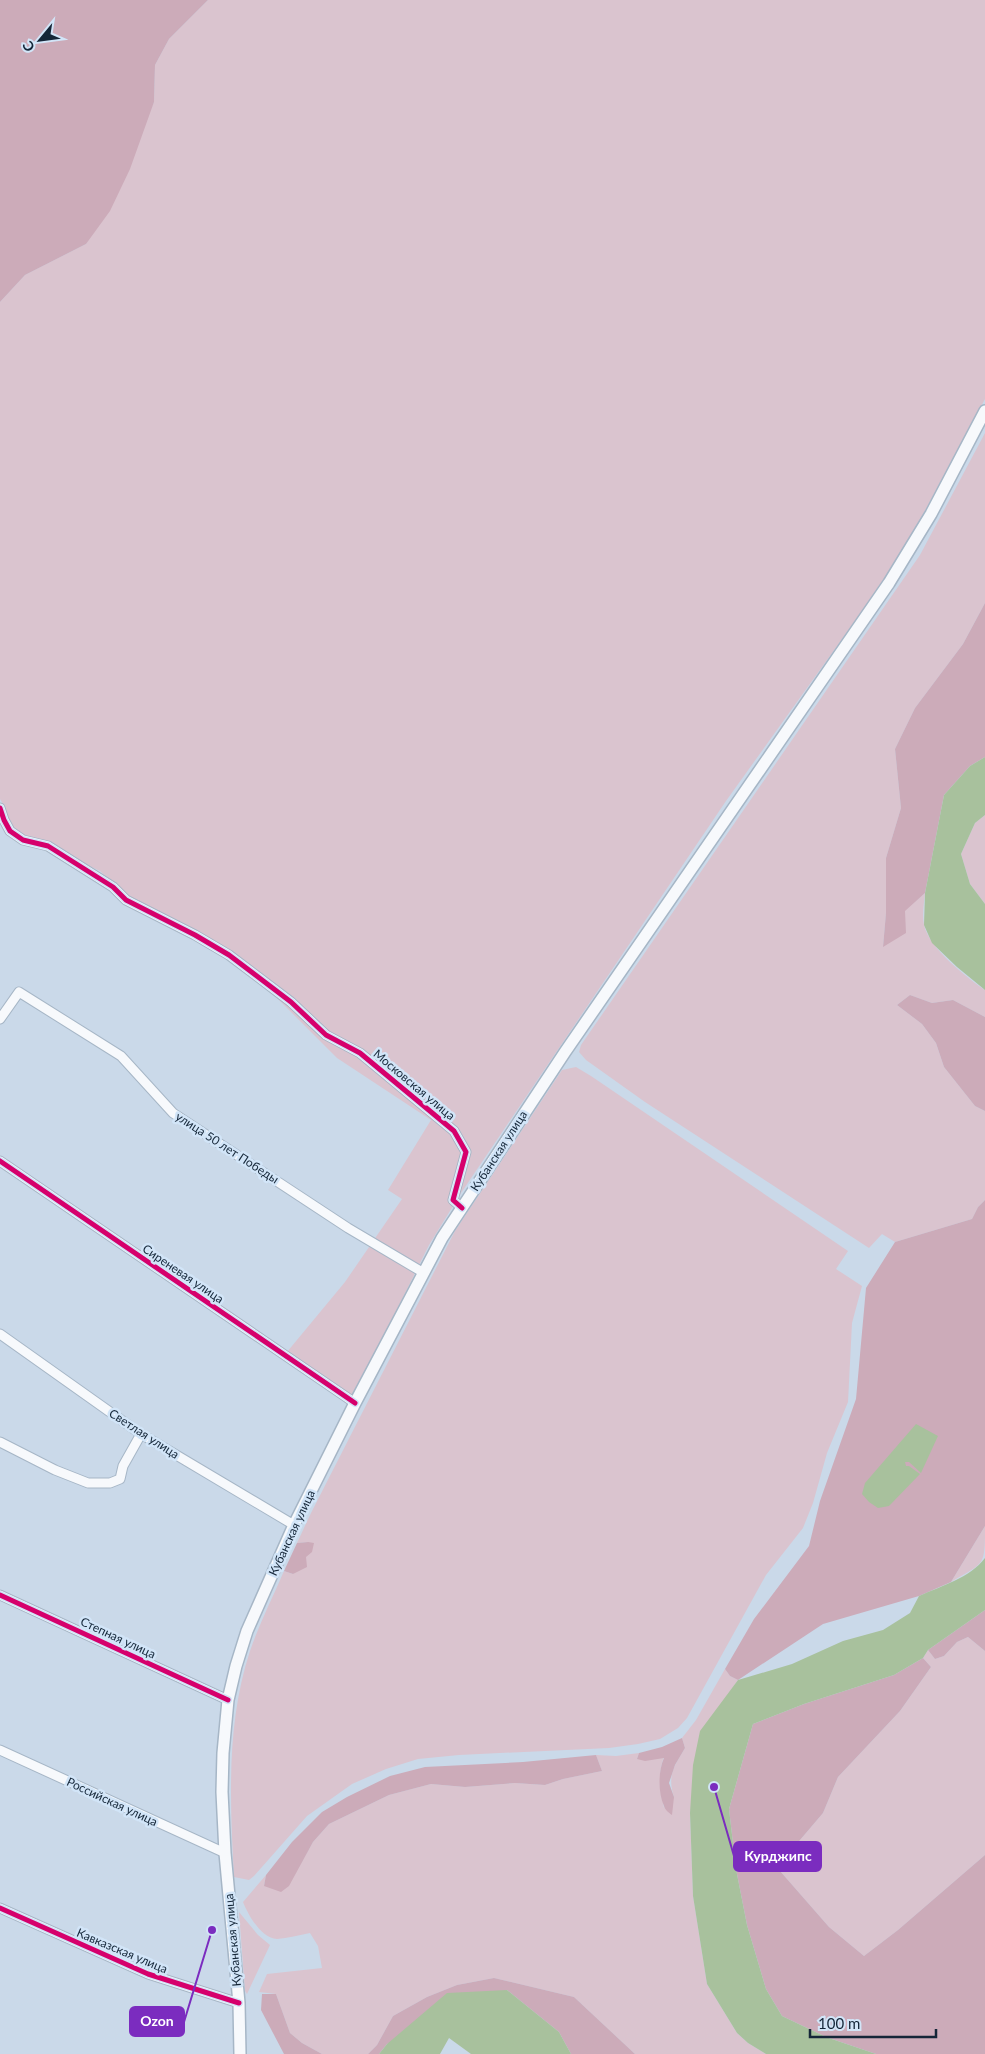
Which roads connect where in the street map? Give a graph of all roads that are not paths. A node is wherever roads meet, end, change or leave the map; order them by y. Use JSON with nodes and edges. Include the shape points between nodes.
{"nodes":[{"id":1,"x":985,"y":411,"type":"edge"},
{"id":2,"x":0,"y":808,"type":"edge"},
{"id":3,"x":2,"y":823,"type":"edge"},
{"id":4,"x":0,"y":1020,"type":"edge"},
{"id":5,"x":0,"y":1161,"type":"edge"},
{"id":6,"x":462,"y":1208,"type":"junction"},
{"id":7,"x":424,"y":1273,"type":"junction"},
{"id":8,"x":0,"y":1334,"type":"edge"},
{"id":9,"x":355,"y":1403,"type":"junction"},
{"id":10,"x":142,"y":1434,"type":"junction"},
{"id":11,"x":0,"y":1442,"type":"edge"},
{"id":12,"x":294,"y":1526,"type":"junction"},
{"id":13,"x":0,"y":1595,"type":"edge"},
{"id":14,"x":228,"y":1700,"type":"junction"},
{"id":15,"x":0,"y":1750,"type":"edge"},
{"id":16,"x":225,"y":1853,"type":"junction"},
{"id":17,"x":0,"y":1908,"type":"edge"},
{"id":18,"x":239,"y":2003,"type":"junction"},
{"id":19,"x":240,"y":2054,"type":"edge"}],
"edges":[{"from":1,"to":6,"type":"main road","name":"Кубанская улица","via":[[931,514],[889,582],[554,1068]]},
{"from":2,"to":3,"type":"street"},
{"from":3,"to":6,"type":"street","name":"Московская улица","via":[[23,840],[48,846],[113,887],[126,900],[229,955],[291,1002],[326,1035],[360,1052],[454,1131],[466,1152],[453,1200]]},
{"from":4,"to":7,"type":"street","name":"улица 50 лет Победы","via":[[19,992],[121,1056],[172,1113],[348,1228]]},
{"from":5,"to":9,"type":"street","name":"Сиреневая улица"},
{"from":6,"to":7,"type":"main road","name":"Кубанская улица"},
{"from":7,"to":9,"type":"main road","name":"Кубанская улица"},
{"from":8,"to":10,"type":"street","name":"Светлая улица"},
{"from":9,"to":12,"type":"main road","name":"Кубанская улица"},
{"from":10,"to":11,"type":"street","via":[[123,1466],[120,1479],[110,1483],[88,1483]]},
{"from":10,"to":12,"type":"street","name":"Светлая улица"},
{"from":12,"to":14,"type":"main road","name":"Кубанская улица","via":[[247,1631]]},
{"from":13,"to":14,"type":"street","name":"Степная улица"},
{"from":14,"to":16,"type":"main road","name":"Кубанская улица","via":[[222,1792]]},
{"from":15,"to":16,"type":"street","name":"Российская улица"},
{"from":16,"to":18,"type":"main road","name":"Кубанская улица"},
{"from":17,"to":18,"type":"street","name":"Кавказская улица","via":[[148,1974]]},
{"from":18,"to":19,"type":"main road","name":"Кубанская улица"}]}
